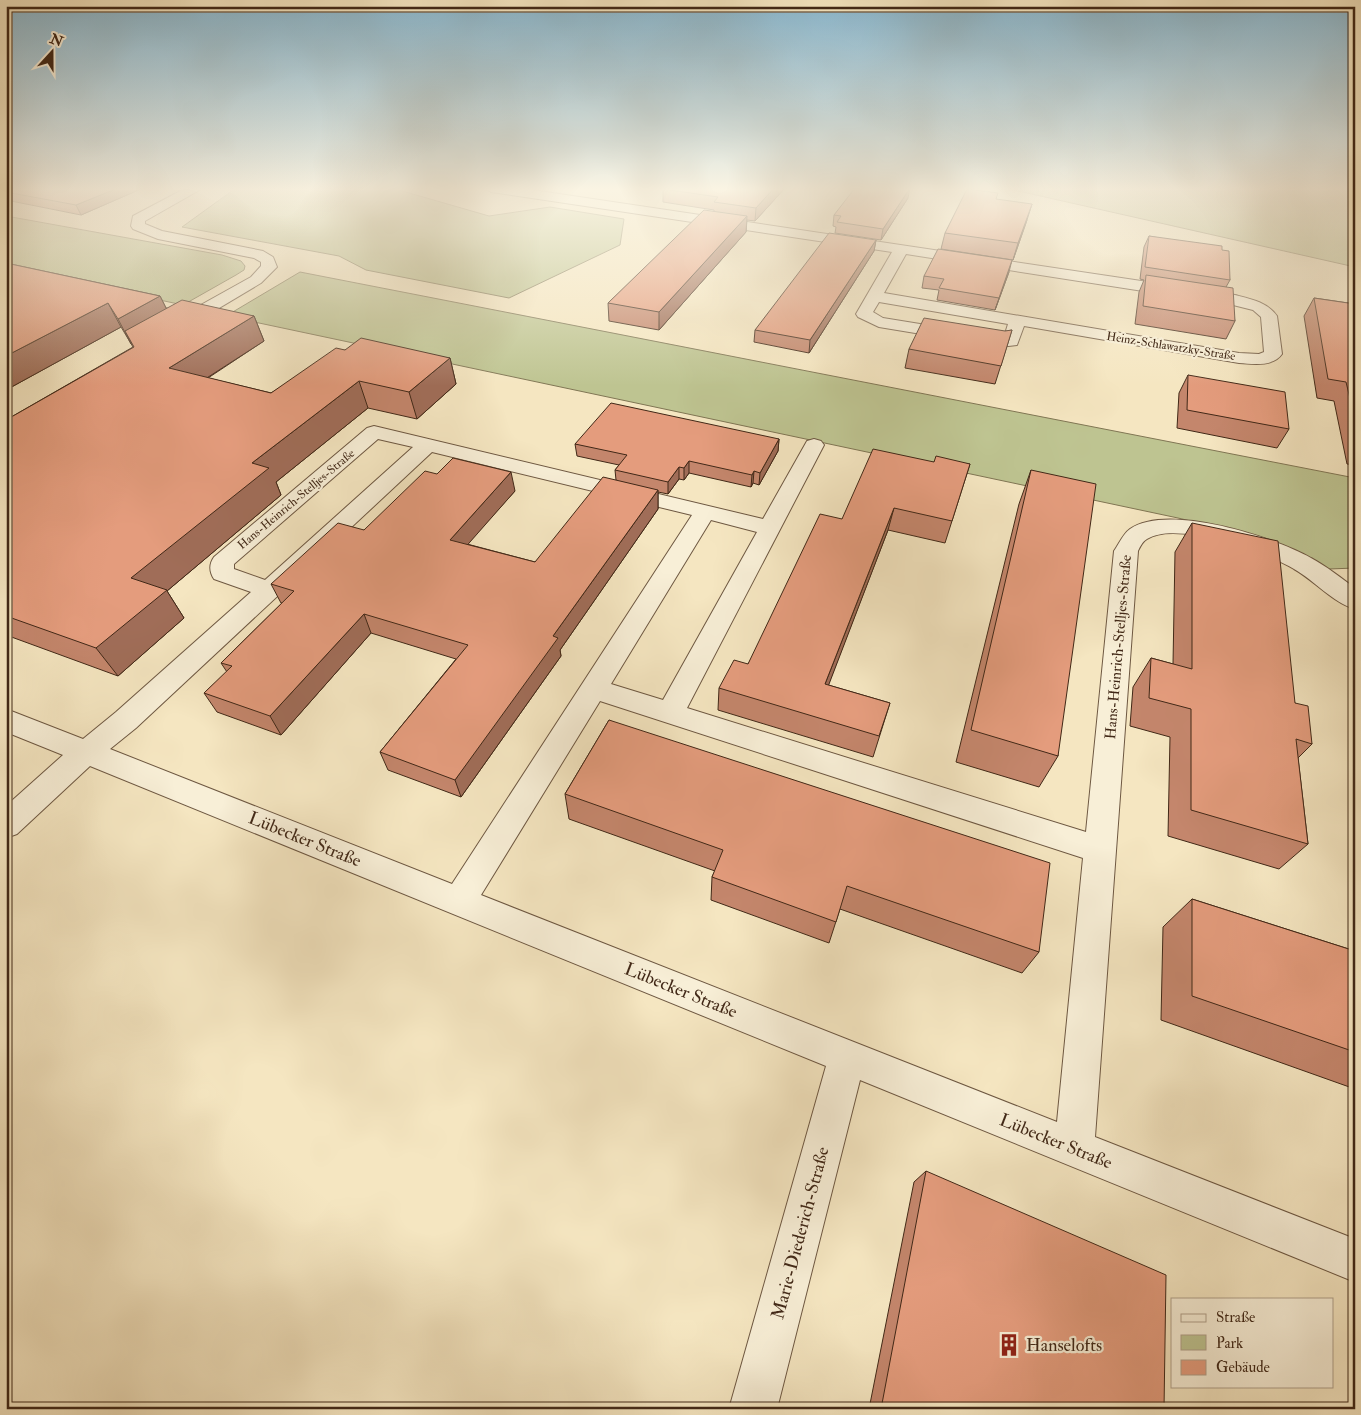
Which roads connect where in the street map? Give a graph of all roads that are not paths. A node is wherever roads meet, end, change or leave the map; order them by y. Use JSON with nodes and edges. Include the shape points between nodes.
{"nodes":[{"id":1,"x":258,"y":254,"type":"edge"},
{"id":2,"x":899,"y":254,"type":"edge"},
{"id":3,"x":935,"y":254,"type":"edge"},
{"id":4,"x":874,"y":296,"type":"junction"},
{"id":5,"x":1017,"y":320,"type":"junction"},
{"id":6,"x":167,"y":332,"type":"edge"},
{"id":7,"x":428,"y":445,"type":"junction"},
{"id":8,"x":814,"y":445,"type":"dead end"},
{"id":9,"x":705,"y":512,"type":"junction"},
{"id":10,"x":770,"y":528,"type":"junction"},
{"id":11,"x":270,"y":590,"type":"junction"},
{"id":12,"x":1355,"y":601,"type":"edge"},
{"id":13,"x":592,"y":688,"type":"junction"},
{"id":14,"x":670,"y":713,"type":"junction"},
{"id":15,"x":6,"y":720,"type":"edge"},
{"id":16,"x":86,"y":752,"type":"junction"},
{"id":17,"x":6,"y":825,"type":"edge"},
{"id":18,"x":1100,"y":850,"type":"junction"},
{"id":19,"x":459,"y":901,"type":"junction"},
{"id":20,"x":848,"y":1057,"type":"junction"},
{"id":21,"x":1074,"y":1148,"type":"junction"},
{"id":22,"x":1355,"y":1261,"type":"edge"},
{"id":23,"x":753,"y":1409,"type":"edge"}],
"edges":[{"from":1,"to":6,"type":"street","via":[[268,260],[269,267],[256,280]]},
{"from":2,"to":4,"type":"street"},
{"from":3,"to":5,"type":"street","name":"Heinz-Schlawatzky-Straße","via":[[1259,306],[1269,316],[1273,354],[1262,359],[1239,358]]},
{"from":4,"to":5,"type":"street","name":"Heinz-Schlawatzky-Straße"},
{"from":4,"to":5,"type":"street","via":[[864,314],[879,322],[1000,342],[1011,341]]},
{"from":7,"to":9,"type":"street","name":"Hans-Heinrich-Stelljes-Straße"},
{"from":7,"to":11,"type":"street"},
{"from":7,"to":11,"type":"street","name":"Hans-Heinrich-Stelljes-Straße","via":[[374,432],[222,562],[222,574]]},
{"from":8,"to":10,"type":"street"},
{"from":9,"to":10,"type":"street","name":"Hans-Heinrich-Stelljes-Straße"},
{"from":9,"to":13,"type":"street"},
{"from":10,"to":14,"type":"street"},
{"from":11,"to":16,"type":"street"},
{"from":12,"to":18,"type":"street","name":"Hans-Heinrich-Stelljes-Straße","via":[[1300,562],[1257,544],[1210,530],[1169,525],[1139,533],[1126,551]]},
{"from":13,"to":14,"type":"street"},
{"from":13,"to":19,"type":"street"},
{"from":14,"to":18,"type":"street"},
{"from":15,"to":16,"type":"street","name":"Lübecker Straße"},
{"from":16,"to":17,"type":"street"},
{"from":16,"to":19,"type":"street","name":"Lübecker Straße"},
{"from":18,"to":21,"type":"street","name":"Hans-Heinrich-Stelljes-Straße"},
{"from":19,"to":20,"type":"street","name":"Lübecker Straße"},
{"from":20,"to":21,"type":"street","name":"Lübecker Straße"},
{"from":20,"to":23,"type":"street","name":"Marie-Diederich-Straße"},
{"from":21,"to":22,"type":"street","name":"Lübecker Straße"}]}
